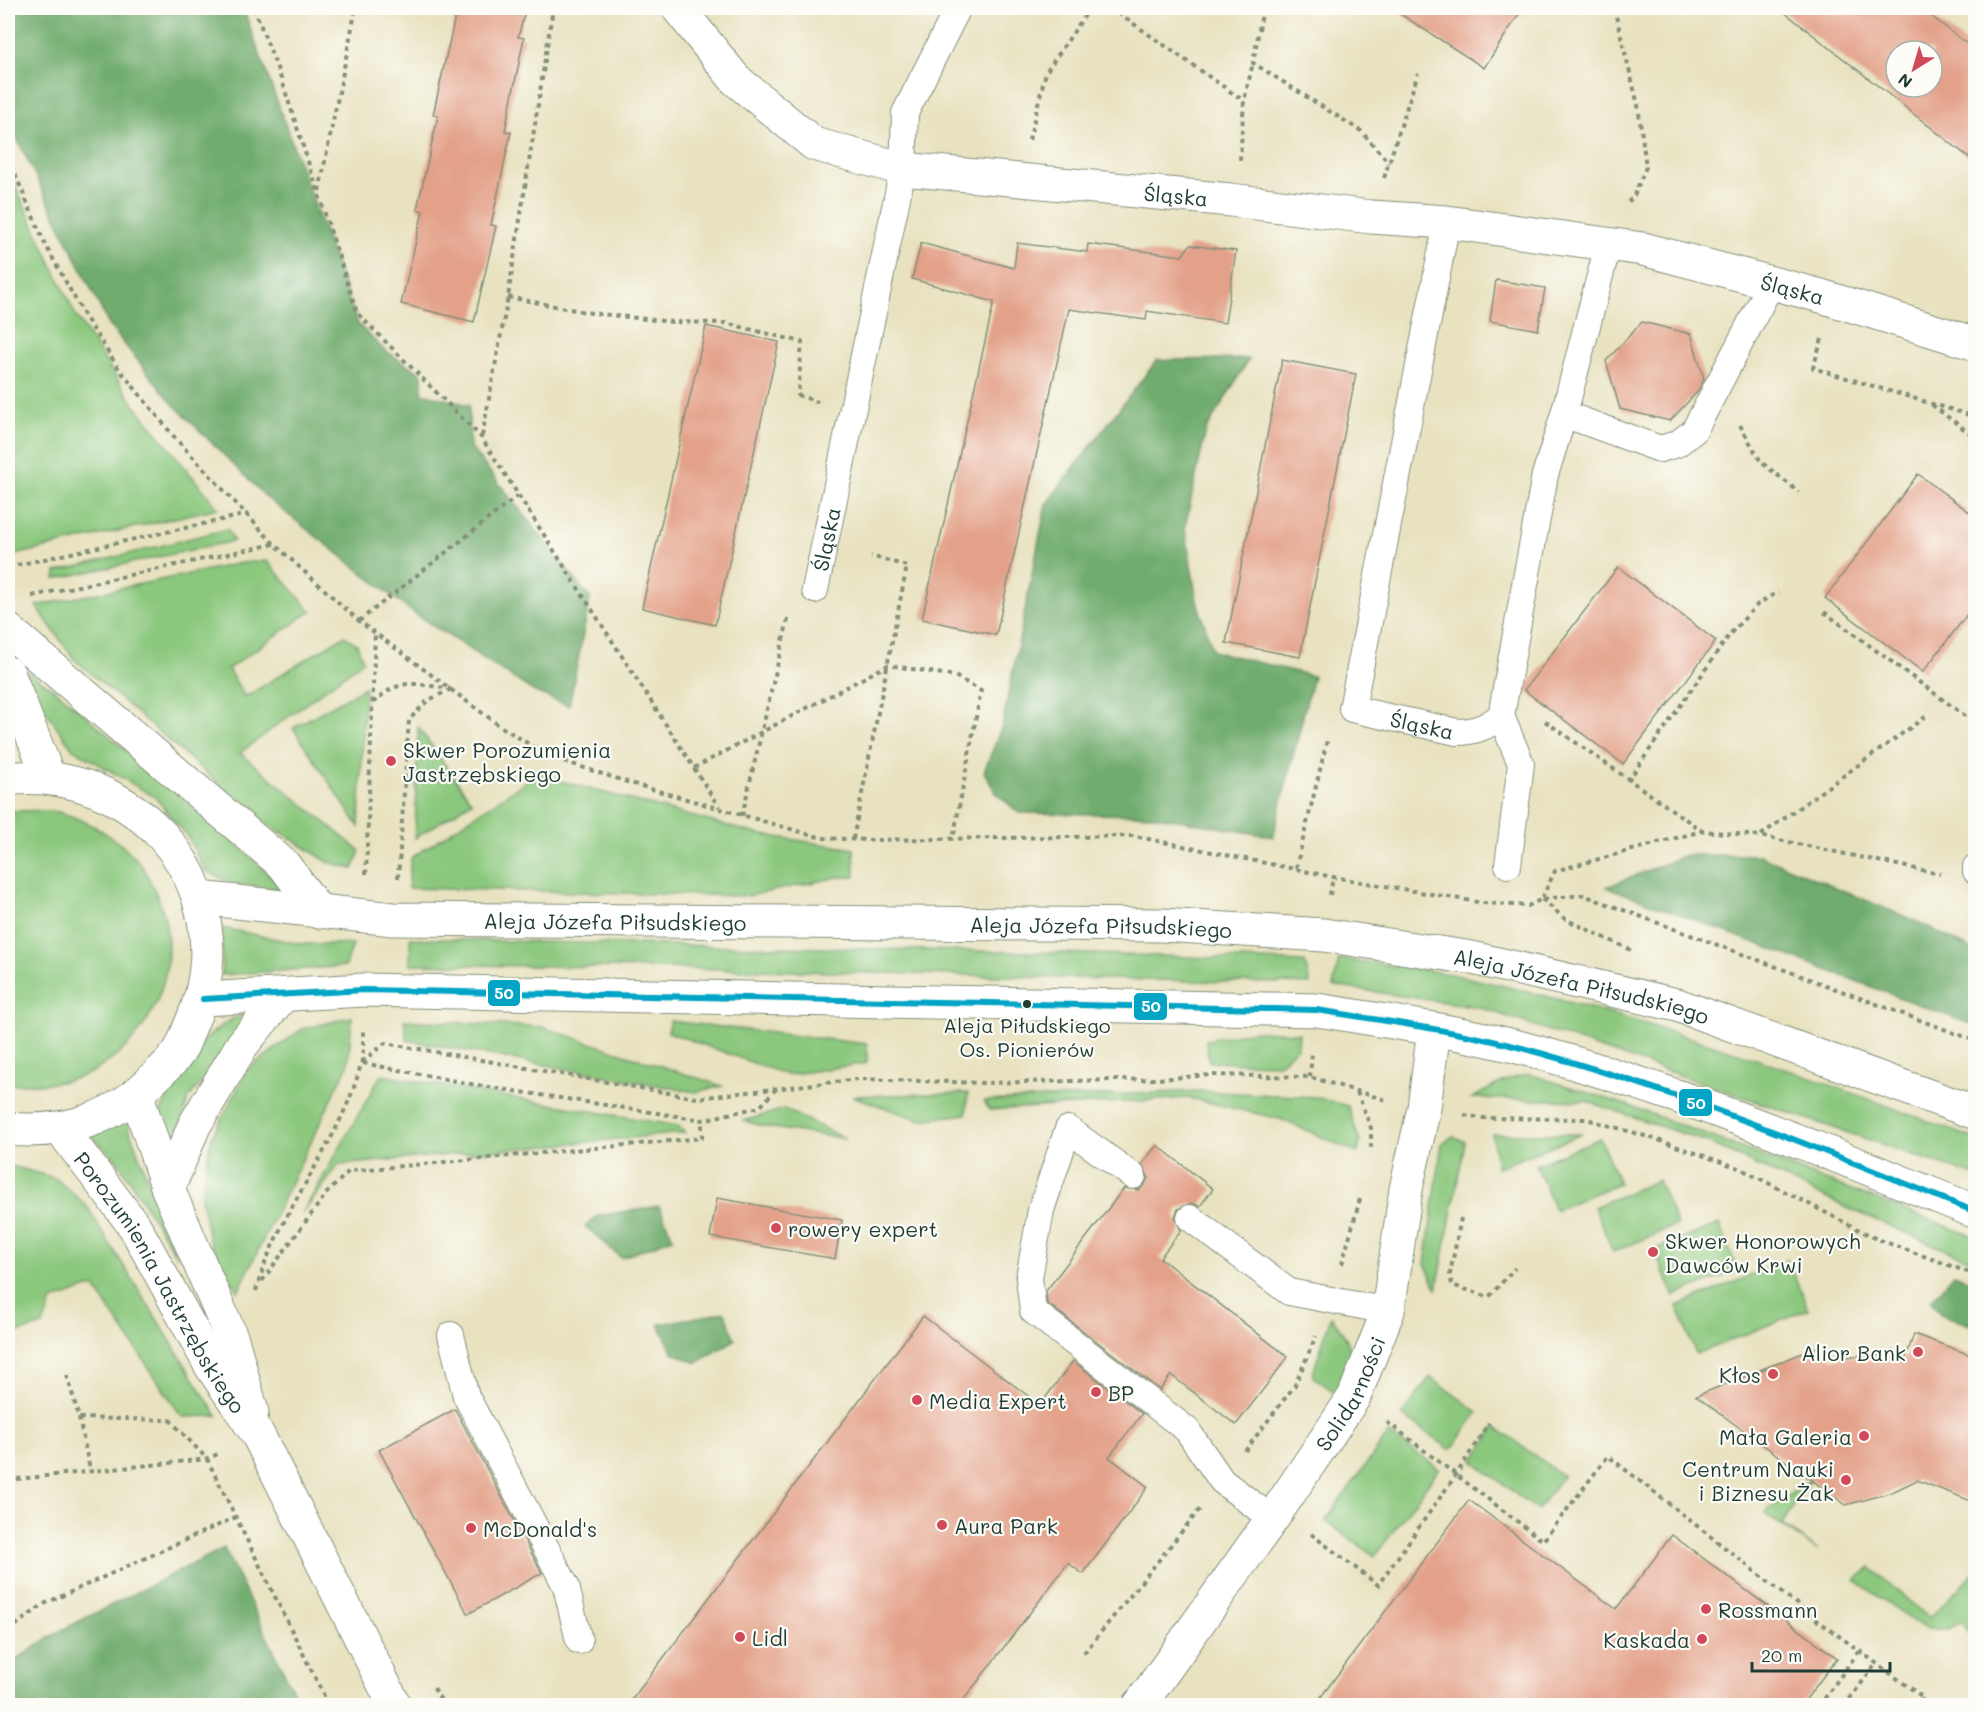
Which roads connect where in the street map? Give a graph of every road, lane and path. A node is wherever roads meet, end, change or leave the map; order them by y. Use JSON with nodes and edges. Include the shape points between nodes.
{"nodes":[{"id":1,"x":254,"y":8,"type":"edge"},
{"id":2,"x":356,"y":8,"type":"edge"},
{"id":3,"x":553,"y":8,"type":"edge"},
{"id":4,"x":678,"y":8,"type":"edge"},
{"id":5,"x":958,"y":8,"type":"edge"},
{"id":6,"x":1090,"y":8,"type":"edge"},
{"id":7,"x":1111,"y":8,"type":"edge"},
{"id":8,"x":1263,"y":8,"type":"edge"},
{"id":9,"x":1614,"y":8,"type":"edge"},
{"id":10,"x":1253,"y":63,"type":"junction"},
{"id":11,"x":1418,"y":72,"type":"dead end"},
{"id":12,"x":1244,"y":101,"type":"junction"},
{"id":13,"x":1028,"y":146,"type":"dead end"},
{"id":14,"x":8,"y":158,"type":"edge"},
{"id":15,"x":1389,"y":163,"type":"junction"},
{"id":16,"x":903,"y":169,"type":"junction"},
{"id":17,"x":1239,"y":169,"type":"dead end"},
{"id":18,"x":1383,"y":182,"type":"dead end"},
{"id":19,"x":319,"y":191,"type":"junction"},
{"id":20,"x":1633,"y":198,"type":"dead end"},
{"id":21,"x":1447,"y":222,"type":"junction"},
{"id":22,"x":1608,"y":245,"type":"junction"},
{"id":23,"x":1772,"y":282,"type":"junction"},
{"id":24,"x":508,"y":297,"type":"junction"},
{"id":25,"x":1976,"y":344,"type":"edge"},
{"id":26,"x":1718,"y":385,"type":"junction"},
{"id":27,"x":1929,"y":403,"type":"dead end"},
{"id":28,"x":852,"y":413,"type":"junction"},
{"id":29,"x":1564,"y":414,"type":"junction"},
{"id":30,"x":482,"y":437,"type":"junction"},
{"id":31,"x":1976,"y":438,"type":"edge"},
{"id":32,"x":1799,"y":492,"type":"dead end"},
{"id":33,"x":520,"y":494,"type":"junction"},
{"id":34,"x":249,"y":514,"type":"junction"},
{"id":35,"x":274,"y":544,"type":"junction"},
{"id":36,"x":871,"y":556,"type":"dead end"},
{"id":37,"x":8,"y":567,"type":"edge"},
{"id":38,"x":815,"y":590,"type":"dead end"},
{"id":39,"x":1778,"y":591,"type":"dead end"},
{"id":40,"x":29,"y":597,"type":"dead end"},
{"id":41,"x":1824,"y":612,"type":"dead end"},
{"id":42,"x":358,"y":621,"type":"junction"},
{"id":43,"x":8,"y":630,"type":"edge"},
{"id":44,"x":375,"y":633,"type":"junction"},
{"id":45,"x":888,"y":665,"type":"junction"},
{"id":46,"x":8,"y":673,"type":"edge"},
{"id":47,"x":452,"y":689,"type":"junction"},
{"id":48,"x":373,"y":704,"type":"junction"},
{"id":49,"x":1503,"y":704,"type":"junction"},
{"id":50,"x":1928,"y":715,"type":"dead end"},
{"id":51,"x":1976,"y":724,"type":"edge"},
{"id":52,"x":1330,"y":729,"type":"dead end"},
{"id":53,"x":694,"y":768,"type":"junction"},
{"id":54,"x":48,"y":778,"type":"junction"},
{"id":55,"x":8,"y":779,"type":"edge"},
{"id":56,"x":1628,"y":781,"type":"junction"},
{"id":57,"x":720,"y":808,"type":"junction"},
{"id":58,"x":1702,"y":831,"type":"junction"},
{"id":59,"x":1760,"y":836,"type":"junction"},
{"id":60,"x":853,"y":839,"type":"junction"},
{"id":61,"x":953,"y":839,"type":"junction"},
{"id":62,"x":1508,"y":865,"type":"dead end"},
{"id":63,"x":1296,"y":868,"type":"junction"},
{"id":64,"x":1975,"y":869,"type":"edge"},
{"id":65,"x":366,"y":872,"type":"dead end"},
{"id":66,"x":398,"y":887,"type":"dead end"},
{"id":67,"x":200,"y":898,"type":"junction"},
{"id":68,"x":1542,"y":899,"type":"junction"},
{"id":69,"x":319,"y":912,"type":"junction"},
{"id":70,"x":283,"y":995,"type":"junction"},
{"id":71,"x":203,"y":999,"type":"junction"},
{"id":72,"x":1434,"y":1029,"type":"junction"},
{"id":73,"x":1976,"y":1041,"type":"edge"},
{"id":74,"x":362,"y":1062,"type":"junction"},
{"id":75,"x":777,"y":1088,"type":"junction"},
{"id":76,"x":1357,"y":1092,"type":"junction"},
{"id":77,"x":137,"y":1095,"type":"junction"},
{"id":78,"x":1424,"y":1108,"type":"junction"},
{"id":79,"x":1976,"y":1113,"type":"edge"},
{"id":80,"x":702,"y":1120,"type":"junction"},
{"id":81,"x":8,"y":1129,"type":"edge"},
{"id":82,"x":62,"y":1129,"type":"junction"},
{"id":83,"x":1371,"y":1155,"type":"dead end"},
{"id":84,"x":1133,"y":1176,"type":"dead end"},
{"id":85,"x":168,"y":1189,"type":"junction"},
{"id":86,"x":1362,"y":1193,"type":"dead end"},
{"id":87,"x":1976,"y":1212,"type":"edge"},
{"id":88,"x":1190,"y":1218,"type":"dead end"},
{"id":89,"x":1461,"y":1218,"type":"dead end"},
{"id":90,"x":1515,"y":1269,"type":"dead end"},
{"id":91,"x":1976,"y":1275,"type":"edge"},
{"id":92,"x":257,"y":1288,"type":"junction"},
{"id":93,"x":255,"y":1296,"type":"dead end"},
{"id":94,"x":1331,"y":1300,"type":"junction"},
{"id":95,"x":1388,"y":1311,"type":"junction"},
{"id":96,"x":451,"y":1335,"type":"dead end"},
{"id":97,"x":67,"y":1375,"type":"dead end"},
{"id":98,"x":79,"y":1418,"type":"junction"},
{"id":99,"x":1384,"y":1419,"type":"dead end"},
{"id":100,"x":1489,"y":1423,"type":"dead end"},
{"id":101,"x":258,"y":1435,"type":"junction"},
{"id":102,"x":207,"y":1459,"type":"junction"},
{"id":103,"x":90,"y":1470,"type":"junction"},
{"id":104,"x":1456,"y":1475,"type":"junction"},
{"id":105,"x":8,"y":1479,"type":"edge"},
{"id":106,"x":1222,"y":1481,"type":"junction"},
{"id":107,"x":236,"y":1517,"type":"junction"},
{"id":108,"x":1272,"y":1519,"type":"junction"},
{"id":109,"x":1304,"y":1528,"type":"dead end"},
{"id":110,"x":8,"y":1631,"type":"edge"},
{"id":111,"x":579,"y":1641,"type":"dead end"},
{"id":112,"x":1859,"y":1651,"type":"junction"},
{"id":113,"x":1084,"y":1653,"type":"dead end"},
{"id":114,"x":1876,"y":1664,"type":"junction"},
{"id":115,"x":433,"y":1685,"type":"dead end"},
{"id":116,"x":329,"y":1706,"type":"edge"},
{"id":117,"x":394,"y":1706,"type":"edge"},
{"id":118,"x":444,"y":1706,"type":"edge"},
{"id":119,"x":1139,"y":1706,"type":"edge"},
{"id":120,"x":1819,"y":1706,"type":"edge"},
{"id":121,"x":1844,"y":1706,"type":"edge"},
{"id":122,"x":1918,"y":1706,"type":"edge"}],
"edges":[{"from":1,"to":19,"type":"path"},
{"from":2,"to":19,"type":"path"},
{"from":3,"to":24,"type":"path"},
{"from":4,"to":16,"type":"main road","name":"Śląska","via":[[736,80],[814,144]]},
{"from":5,"to":16,"type":"lane","name":"Śląska","via":[[905,113]]},
{"from":6,"to":13,"type":"path","via":[[1046,72]]},
{"from":7,"to":12,"type":"path"},
{"from":8,"to":10,"type":"path"},
{"from":9,"to":20,"type":"path","via":[[1638,105],[1646,167]]},
{"from":10,"to":12,"type":"path"},
{"from":10,"to":15,"type":"path","via":[[1360,131]]},
{"from":11,"to":15,"type":"path"},
{"from":12,"to":17,"type":"path"},
{"from":14,"to":34,"type":"path","via":[[45,244],[119,369],[176,439]]},
{"from":15,"to":18,"type":"path"},
{"from":16,"to":21,"type":"main road","name":"Śląska"},
{"from":16,"to":28,"type":"lane","name":"Śląska"},
{"from":19,"to":30,"type":"path","via":[[357,313]]},
{"from":21,"to":22,"type":"main road","name":"Śląska"},
{"from":21,"to":49,"type":"lane","name":"Śląska","via":[[1352,709],[1473,732],[1489,725]]},
{"from":22,"to":23,"type":"main road","name":"Śląska","via":[[1643,249]]},
{"from":22,"to":29,"type":"lane"},
{"from":23,"to":25,"type":"main road","name":"Śląska"},
{"from":23,"to":26,"type":"lane"},
{"from":24,"to":28,"type":"path","via":[[591,313],[725,323],[802,342],[798,395]]},
{"from":24,"to":30,"type":"path"},
{"from":26,"to":29,"type":"lane","via":[[1694,431],[1677,444],[1660,449]]},
{"from":26,"to":32,"type":"path","via":[[1761,462]]},
{"from":27,"to":31,"type":"path"},
{"from":28,"to":38,"type":"lane","name":"Śląska"},
{"from":29,"to":49,"type":"lane","via":[[1545,475]]},
{"from":30,"to":33,"type":"path"},
{"from":33,"to":42,"type":"path"},
{"from":33,"to":53,"type":"path"},
{"from":34,"to":35,"type":"path"},
{"from":34,"to":37,"type":"path"},
{"from":35,"to":40,"type":"path"},
{"from":35,"to":42,"type":"path"},
{"from":36,"to":45,"type":"path","via":[[907,566]]},
{"from":39,"to":56,"type":"path","via":[[1758,604],[1730,633]]},
{"from":41,"to":51,"type":"path"},
{"from":42,"to":44,"type":"path"},
{"from":43,"to":69,"type":"main road","via":[[284,865]]},
{"from":44,"to":47,"type":"path"},
{"from":44,"to":48,"type":"path"},
{"from":45,"to":53,"type":"path"},
{"from":45,"to":60,"type":"path"},
{"from":45,"to":61,"type":"path","via":[[955,676],[981,691]]},
{"from":46,"to":54,"type":"main road"},
{"from":47,"to":48,"type":"path","via":[[405,683],[389,688]]},
{"from":47,"to":57,"type":"path","via":[[548,756]]},
{"from":47,"to":66,"type":"path","via":[[427,701],[409,720]]},
{"from":48,"to":65,"type":"path"},
{"from":49,"to":56,"type":"path"},
{"from":49,"to":62,"type":"lane","via":[[1521,764]]},
{"from":50,"to":59,"type":"path"},
{"from":52,"to":63,"type":"path"},
{"from":53,"to":57,"type":"path"},
{"from":54,"to":55,"type":"main road"},
{"from":54,"to":67,"type":"main road","via":[[88,786],[125,804],[157,829],[182,861]]},
{"from":56,"to":58,"type":"path"},
{"from":57,"to":60,"type":"path","via":[[822,838]]},
{"from":58,"to":59,"type":"path"},
{"from":58,"to":68,"type":"path","via":[[1555,872]]},
{"from":59,"to":64,"type":"path","via":[[1935,875]]},
{"from":60,"to":61,"type":"path"},
{"from":61,"to":63,"type":"path","via":[[1134,836]]},
{"from":63,"to":68,"type":"path","via":[[1483,903],[1528,906]]},
{"from":67,"to":69,"type":"main road","name":"Aleja Józefa Piłsudskiego"},
{"from":67,"to":71,"type":"main road","via":[[209,948]]},
{"from":68,"to":73,"type":"path","via":[[1583,896]]},
{"from":69,"to":79,"type":"main road","name":"Aleja Józefa Piłsudskiego","via":[[393,919],[1162,926],[1324,935],[1472,958],[1677,1005]]},
{"from":70,"to":71,"type":"main road"},
{"from":70,"to":72,"type":"main road","via":[[364,990],[1317,1010]]},
{"from":70,"to":85,"type":"main road","via":[[242,1046],[194,1126]]},
{"from":71,"to":77,"type":"main road","via":[[178,1053]]},
{"from":72,"to":78,"type":"main road","name":"Solidarności"},
{"from":72,"to":87,"type":"main road","via":[[1518,1047],[1662,1091],[1793,1138]]},
{"from":74,"to":75,"type":"path","via":[[385,1043],[697,1098]]},
{"from":74,"to":80,"type":"path","via":[[476,1086]]},
{"from":74,"to":92,"type":"path","via":[[327,1145],[280,1231]]},
{"from":75,"to":76,"type":"path","via":[[858,1079],[982,1083],[1211,1075],[1310,1077]]},
{"from":75,"to":80,"type":"path","via":[[760,1107]]},
{"from":76,"to":78,"type":"path"},
{"from":76,"to":83,"type":"path","via":[[1371,1128]]},
{"from":77,"to":82,"type":"main road","via":[[114,1111]]},
{"from":77,"to":85,"type":"main road","name":"Porozumienia Jastrzębskiego"},
{"from":78,"to":91,"type":"path","via":[[1481,1118],[1587,1119],[1615,1127],[1739,1168],[1876,1239]]},
{"from":78,"to":95,"type":"main road","name":"Solidarności","via":[[1406,1189]]},
{"from":80,"to":92,"type":"path","via":[[702,1138],[349,1171],[326,1194]]},
{"from":81,"to":82,"type":"main road"},
{"from":82,"to":101,"type":"main road","name":"Porozumienia Jastrzębskiego","via":[[135,1227],[211,1366]]},
{"from":84,"to":106,"type":"lane","via":[[1068,1130],[1041,1210],[1029,1278],[1033,1311],[1187,1430]]},
{"from":85,"to":101,"type":"main road","name":"Porozumienia Jastrzębskiego","via":[[232,1339]]},
{"from":86,"to":94,"type":"path"},
{"from":88,"to":94,"type":"lane","via":[[1289,1292]]},
{"from":89,"to":90,"type":"path","via":[[1450,1274],[1452,1285],[1489,1297]]},
{"from":92,"to":93,"type":"path"},
{"from":94,"to":95,"type":"lane"},
{"from":94,"to":106,"type":"path","via":[[1295,1385]]},
{"from":95,"to":108,"type":"main road","name":"Solidarności","via":[[1354,1397]]},
{"from":96,"to":111,"type":"lane","via":[[466,1396],[566,1586]]},
{"from":97,"to":98,"type":"path"},
{"from":98,"to":102,"type":"path","via":[[170,1420]]},
{"from":98,"to":103,"type":"path"},
{"from":99,"to":104,"type":"path"},
{"from":100,"to":104,"type":"path"},
{"from":101,"to":117,"type":"main road","name":"Porozumienia Jastrzębskiego"},
{"from":102,"to":103,"type":"path"},
{"from":102,"to":107,"type":"path"},
{"from":103,"to":105,"type":"path"},
{"from":104,"to":109,"type":"path","via":[[1378,1585]]},
{"from":104,"to":112,"type":"path","via":[[1543,1540],[1608,1456]]},
{"from":106,"to":108,"type":"lane"},
{"from":106,"to":113,"type":"path"},
{"from":107,"to":110,"type":"path","via":[[44,1604]]},
{"from":107,"to":116,"type":"path"},
{"from":108,"to":119,"type":"main road","name":"Solidarności"},
{"from":112,"to":114,"type":"path"},
{"from":112,"to":120,"type":"path"},
{"from":114,"to":121,"type":"path"},
{"from":114,"to":122,"type":"path","via":[[1924,1698]]},
{"from":115,"to":118,"type":"path"}]}
